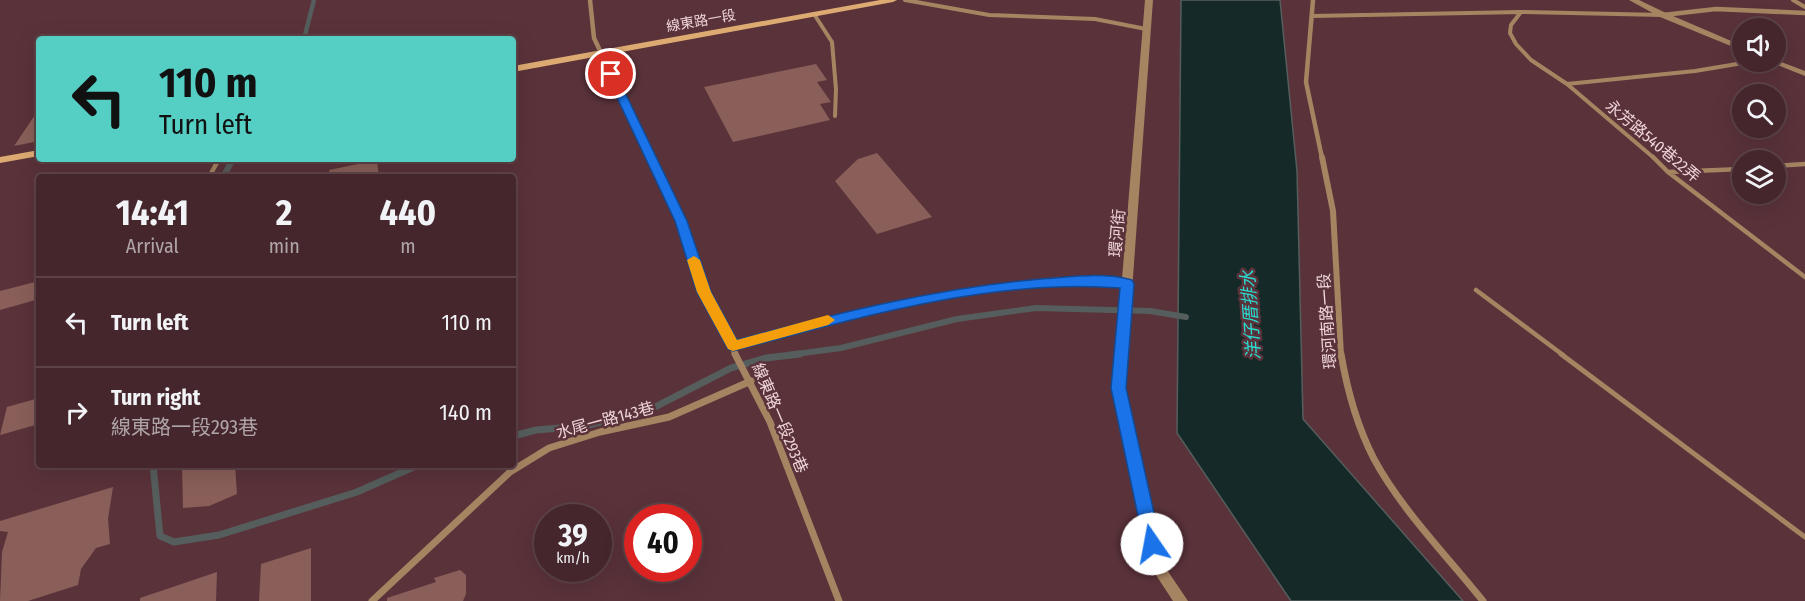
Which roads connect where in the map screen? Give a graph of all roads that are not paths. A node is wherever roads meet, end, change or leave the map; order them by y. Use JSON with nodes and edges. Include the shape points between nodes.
{"nodes":[{"id":1,"x":590,"y":0,"type":"edge"},
{"id":2,"x":887,"y":0,"type":"edge"},
{"id":3,"x":905,"y":0,"type":"edge"},
{"id":4,"x":1149,"y":0,"type":"edge"},
{"id":5,"x":1313,"y":0,"type":"edge"},
{"id":6,"x":1633,"y":0,"type":"edge"},
{"id":7,"x":1793,"y":0,"type":"edge"},
{"id":8,"x":1805,"y":7,"type":"edge"},
{"id":9,"x":1521,"y":12,"type":"junction"},
{"id":10,"x":1805,"y":13,"type":"edge"},
{"id":11,"x":814,"y":14,"type":"junction"},
{"id":12,"x":1663,"y":15,"type":"junction"},
{"id":13,"x":1312,"y":16,"type":"junction"},
{"id":14,"x":1148,"y":29,"type":"junction"},
{"id":15,"x":1732,"y":44,"type":"edge"},
{"id":16,"x":601,"y":53,"type":"junction"},
{"id":17,"x":1732,"y":65,"type":"edge"},
{"id":18,"x":1786,"y":67,"type":"edge"},
{"id":19,"x":516,"y":68,"type":"edge"},
{"id":20,"x":1805,"y":74,"type":"edge"},
{"id":21,"x":1567,"y":84,"type":"junction"},
{"id":22,"x":835,"y":116,"type":"dead end"},
{"id":23,"x":36,"y":154,"type":"edge"},
{"id":24,"x":0,"y":160,"type":"edge"},
{"id":25,"x":1805,"y":164,"type":"edge"},
{"id":26,"x":1786,"y":165,"type":"edge"},
{"id":27,"x":1732,"y":169,"type":"edge"},
{"id":28,"x":1668,"y":172,"type":"junction"},
{"id":29,"x":1805,"y":277,"type":"edge"},
{"id":30,"x":1128,"y":284,"type":"junction"},
{"id":31,"x":1476,"y":290,"type":"dead end"},
{"id":32,"x":733,"y":346,"type":"junction"},
{"id":33,"x":751,"y":381,"type":"junction"},
{"id":34,"x":1805,"y":537,"type":"edge"},
{"id":35,"x":372,"y":601,"type":"edge"},
{"id":36,"x":839,"y":601,"type":"edge"},
{"id":37,"x":1181,"y":601,"type":"edge"},
{"id":38,"x":1483,"y":601,"type":"edge"}],
"edges":[{"from":1,"to":16,"type":"street","name":"線東路一段293巷","via":[[594,38]]},
{"from":2,"to":11,"type":"main road","name":"線東路一段"},
{"from":3,"to":14,"type":"lane","via":[[989,15],[1095,20]]},
{"from":4,"to":14,"type":"street","name":"環河街"},
{"from":5,"to":13,"type":"street","name":"環河南路一段"},
{"from":6,"to":12,"type":"street"},
{"from":7,"to":8,"type":"lane"},
{"from":9,"to":12,"type":"lane"},
{"from":9,"to":13,"type":"lane"},
{"from":9,"to":21,"type":"lane","name":"永芳路540巷22弄","via":[[1511,26],[1516,44],[1531,60]]},
{"from":10,"to":12,"type":"street","via":[[1739,10]]},
{"from":11,"to":16,"type":"main road","name":"線東路一段"},
{"from":11,"to":22,"type":"lane","via":[[832,42]]},
{"from":12,"to":15,"type":"street"},
{"from":13,"to":38,"type":"street","name":"環河南路一段","via":[[1306,82],[1333,211],[1339,344],[1346,382],[1374,459],[1402,501]]},
{"from":14,"to":30,"type":"street","name":"環河街"},
{"from":16,"to":19,"type":"main road","name":"線東路一段"},
{"from":16,"to":32,"type":"street","name":"線東路一段293巷","via":[[681,221],[704,292]]},
{"from":17,"to":21,"type":"lane"},
{"from":18,"to":20,"type":"street"},
{"from":21,"to":28,"type":"lane","name":"永芳路540巷22弄"},
{"from":23,"to":24,"type":"main road"},
{"from":25,"to":26,"type":"lane"},
{"from":27,"to":28,"type":"lane"},
{"from":28,"to":29,"type":"lane","name":"永芳路540巷22弄"},
{"from":30,"to":32,"type":"lane","via":[[1083,280],[949,295],[866,310]]},
{"from":30,"to":37,"type":"street","name":"環河街","via":[[1119,388],[1157,566]]},
{"from":31,"to":34,"type":"lane"},
{"from":32,"to":33,"type":"street","name":"線東路一段293巷"},
{"from":33,"to":35,"type":"street","name":"水尾一路143巷","via":[[669,417],[549,448],[510,472]]},
{"from":33,"to":36,"type":"street","name":"線東路一段293巷"}]}
